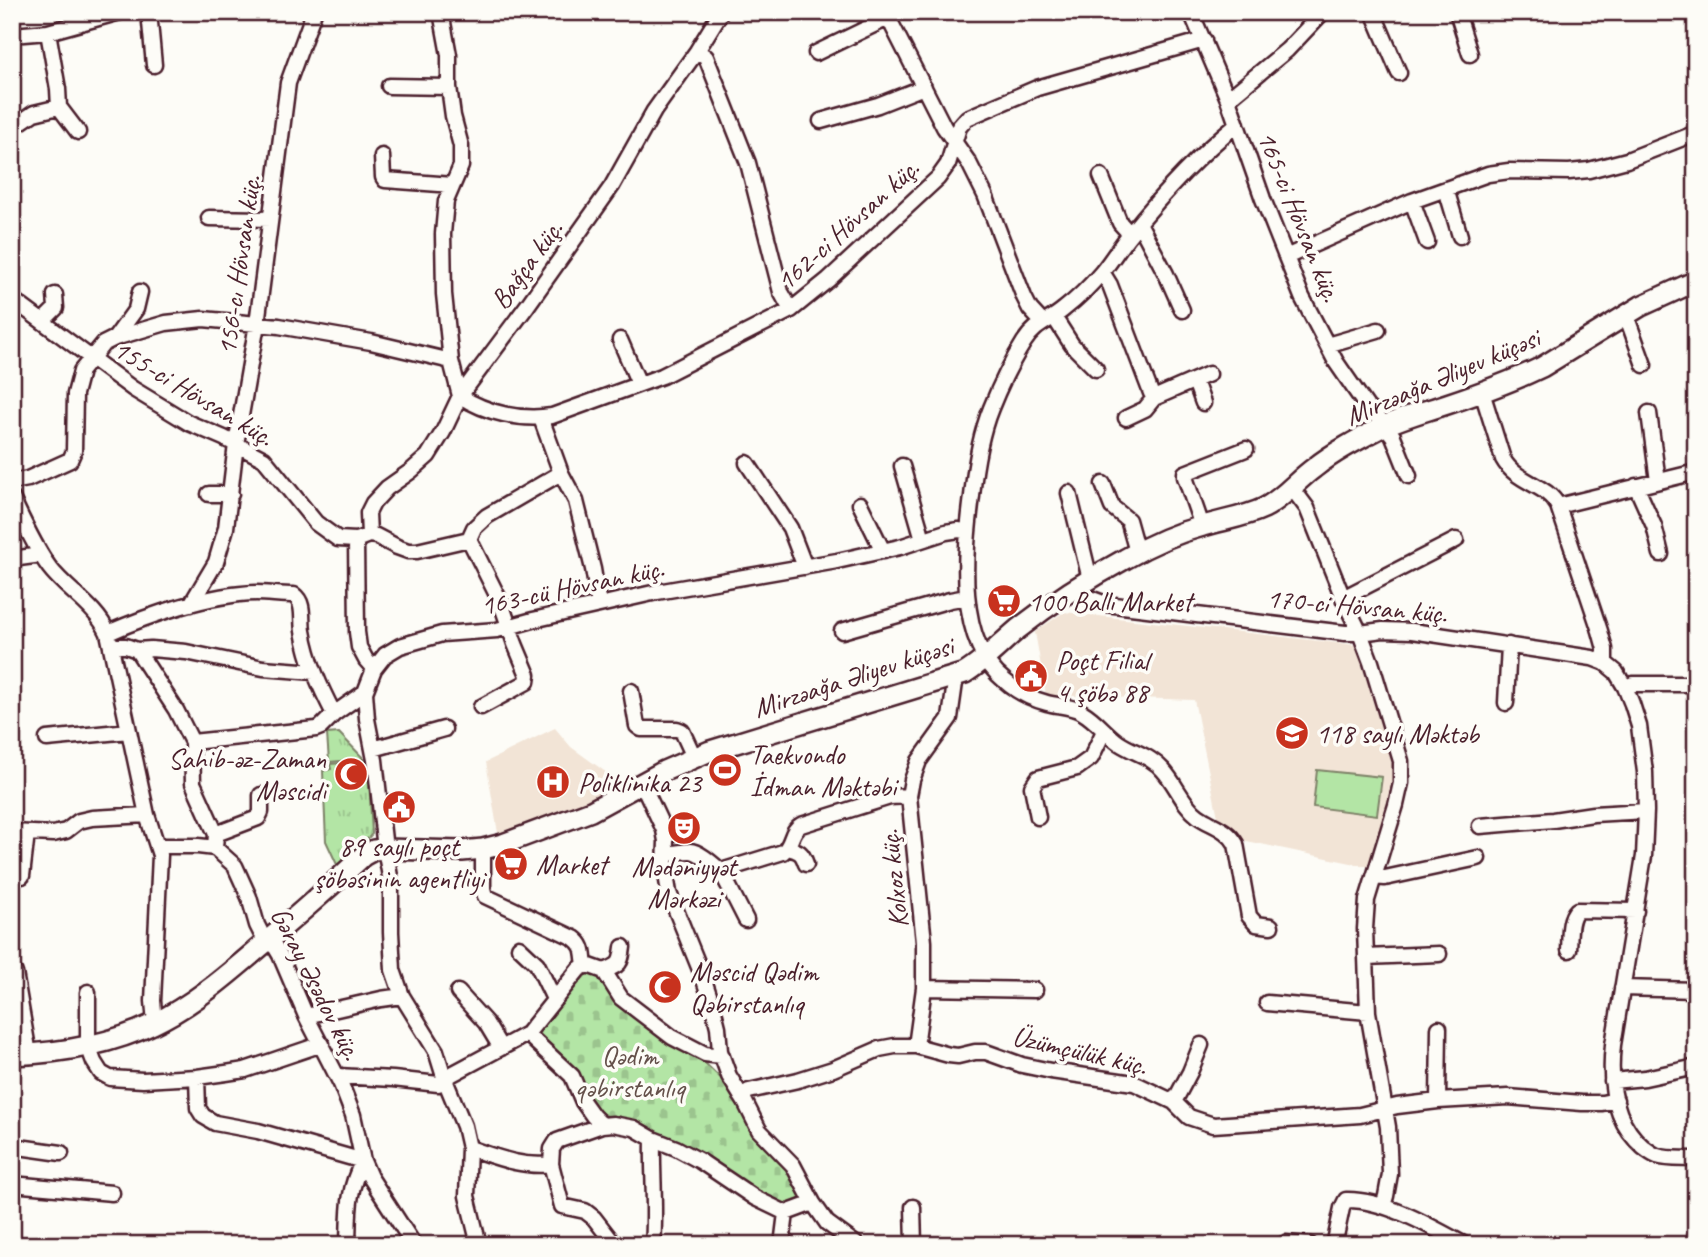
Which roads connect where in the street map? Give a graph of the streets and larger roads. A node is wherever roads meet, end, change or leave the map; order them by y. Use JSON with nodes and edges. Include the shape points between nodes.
{"nodes":[{"id":1,"x":120,"y":12,"type":"edge"},
{"id":2,"x":149,"y":12,"type":"edge"},
{"id":3,"x":314,"y":12,"type":"edge"},
{"id":4,"x":441,"y":12,"type":"edge"},
{"id":5,"x":721,"y":12,"type":"edge"},
{"id":6,"x":1191,"y":12,"type":"edge"},
{"id":7,"x":1323,"y":12,"type":"edge"},
{"id":8,"x":1373,"y":12,"type":"edge"},
{"id":9,"x":1457,"y":12,"type":"edge"},
{"id":10,"x":48,"y":32,"type":"junction"},
{"id":11,"x":12,"y":35,"type":"edge"},
{"id":12,"x":1204,"y":40,"type":"junction"},
{"id":13,"x":697,"y":51,"type":"junction"},
{"id":14,"x":816,"y":52,"type":"dead end"},
{"id":15,"x":1470,"y":54,"type":"dead end"},
{"id":16,"x":154,"y":65,"type":"dead end"},
{"id":17,"x":1399,"y":73,"type":"dead end"},
{"id":18,"x":389,"y":86,"type":"dead end"},
{"id":19,"x":924,"y":87,"type":"junction"},
{"id":20,"x":449,"y":88,"type":"junction"},
{"id":21,"x":1228,"y":99,"type":"junction"},
{"id":22,"x":59,"y":107,"type":"junction"},
{"id":23,"x":821,"y":121,"type":"dead end"},
{"id":24,"x":1237,"y":124,"type":"junction"},
{"id":25,"x":12,"y":128,"type":"edge"},
{"id":26,"x":78,"y":132,"type":"dead end"},
{"id":27,"x":1696,"y":133,"type":"edge"},
{"id":28,"x":954,"y":142,"type":"junction"},
{"id":29,"x":382,"y":156,"type":"dead end"},
{"id":30,"x":1101,"y":176,"type":"dead end"},
{"id":31,"x":453,"y":185,"type":"junction"},
{"id":32,"x":1446,"y":188,"type":"junction"},
{"id":33,"x":1412,"y":201,"type":"junction"},
{"id":34,"x":209,"y":218,"type":"dead end"},
{"id":35,"x":270,"y":219,"type":"junction"},
{"id":36,"x":1134,"y":229,"type":"junction"},
{"id":37,"x":1460,"y":236,"type":"dead end"},
{"id":38,"x":1427,"y":242,"type":"dead end"},
{"id":39,"x":1286,"y":257,"type":"junction"},
{"id":40,"x":1102,"y":272,"type":"junction"},
{"id":41,"x":1696,"y":281,"type":"edge"},
{"id":42,"x":140,"y":292,"type":"dead end"},
{"id":43,"x":55,"y":295,"type":"dead end"},
{"id":44,"x":12,"y":299,"type":"edge"},
{"id":45,"x":791,"y":310,"type":"junction"},
{"id":46,"x":1182,"y":310,"type":"dead end"},
{"id":47,"x":1626,"y":315,"type":"junction"},
{"id":48,"x":1048,"y":320,"type":"junction"},
{"id":49,"x":43,"y":321,"type":"junction"},
{"id":50,"x":257,"y":324,"type":"junction"},
{"id":51,"x":1378,"y":330,"type":"dead end"},
{"id":52,"x":115,"y":338,"type":"junction"},
{"id":53,"x":620,"y":340,"type":"dead end"},
{"id":54,"x":1327,"y":345,"type":"junction"},
{"id":55,"x":91,"y":358,"type":"junction"},
{"id":56,"x":452,"y":361,"type":"junction"},
{"id":57,"x":1644,"y":365,"type":"dead end"},
{"id":58,"x":1096,"y":369,"type":"dead end"},
{"id":59,"x":1209,"y":374,"type":"dead end"},
{"id":60,"x":1195,"y":381,"type":"junction"},
{"id":61,"x":639,"y":384,"type":"junction"},
{"id":62,"x":1482,"y":392,"type":"junction"},
{"id":63,"x":460,"y":396,"type":"junction"},
{"id":64,"x":1154,"y":398,"type":"junction"},
{"id":65,"x":1203,"y":403,"type":"dead end"},
{"id":66,"x":1649,"y":413,"type":"dead end"},
{"id":67,"x":541,"y":418,"type":"junction"},
{"id":68,"x":1126,"y":418,"type":"dead end"},
{"id":69,"x":1385,"y":426,"type":"junction"},
{"id":70,"x":236,"y":444,"type":"junction"},
{"id":71,"x":1246,"y":449,"type":"dead end"},
{"id":72,"x":747,"y":463,"type":"dead end"},
{"id":73,"x":902,"y":466,"type":"dead end"},
{"id":74,"x":1696,"y":472,"type":"edge"},
{"id":75,"x":561,"y":473,"type":"junction"},
{"id":76,"x":1409,"y":476,"type":"dead end"},
{"id":77,"x":1658,"y":481,"type":"junction"},
{"id":78,"x":12,"y":482,"type":"edge"},
{"id":79,"x":1103,"y":484,"type":"dead end"},
{"id":80,"x":1636,"y":486,"type":"junction"},
{"id":81,"x":1292,"y":488,"type":"junction"},
{"id":82,"x":1069,"y":493,"type":"dead end"},
{"id":83,"x":209,"y":494,"type":"dead end"},
{"id":84,"x":231,"y":494,"type":"junction"},
{"id":85,"x":12,"y":498,"type":"edge"},
{"id":86,"x":860,"y":504,"type":"dead end"},
{"id":87,"x":1558,"y":506,"type":"junction"},
{"id":88,"x":1202,"y":526,"type":"junction"},
{"id":89,"x":967,"y":532,"type":"junction"},
{"id":90,"x":363,"y":538,"type":"junction"},
{"id":91,"x":469,"y":539,"type":"junction"},
{"id":92,"x":923,"y":539,"type":"junction"},
{"id":93,"x":1455,"y":540,"type":"dead end"},
{"id":94,"x":883,"y":551,"type":"junction"},
{"id":95,"x":1137,"y":552,"type":"junction"},
{"id":96,"x":1661,"y":554,"type":"dead end"},
{"id":97,"x":41,"y":555,"type":"junction"},
{"id":98,"x":12,"y":559,"type":"edge"},
{"id":99,"x":806,"y":567,"type":"junction"},
{"id":100,"x":1083,"y":584,"type":"junction"},
{"id":101,"x":967,"y":597,"type":"junction"},
{"id":102,"x":1343,"y":598,"type":"junction"},
{"id":103,"x":191,"y":604,"type":"junction"},
{"id":104,"x":599,"y":605,"type":"junction"},
{"id":105,"x":509,"y":627,"type":"junction"},
{"id":106,"x":842,"y":631,"type":"dead end"},
{"id":107,"x":1360,"y":633,"type":"junction"},
{"id":108,"x":109,"y":640,"type":"junction"},
{"id":109,"x":1509,"y":645,"type":"junction"},
{"id":110,"x":137,"y":650,"type":"junction"},
{"id":111,"x":985,"y":660,"type":"junction"},
{"id":112,"x":1605,"y":663,"type":"junction"},
{"id":113,"x":374,"y":669,"type":"junction"},
{"id":114,"x":314,"y":672,"type":"junction"},
{"id":115,"x":956,"y":676,"type":"junction"},
{"id":116,"x":1696,"y":684,"type":"edge"},
{"id":117,"x":1625,"y":687,"type":"junction"},
{"id":118,"x":631,"y":691,"type":"dead end"},
{"id":119,"x":365,"y":692,"type":"junction"},
{"id":120,"x":1506,"y":703,"type":"dead end"},
{"id":121,"x":481,"y":707,"type":"dead end"},
{"id":122,"x":334,"y":714,"type":"junction"},
{"id":123,"x":444,"y":729,"type":"dead end"},
{"id":124,"x":129,"y":731,"type":"junction"},
{"id":125,"x":1104,"y":731,"type":"junction"},
{"id":126,"x":47,"y":739,"type":"dead end"},
{"id":127,"x":192,"y":742,"type":"junction"},
{"id":128,"x":373,"y":749,"type":"junction"},
{"id":129,"x":694,"y":757,"type":"junction"},
{"id":130,"x":642,"y":783,"type":"junction"},
{"id":131,"x":261,"y":795,"type":"dead end"},
{"id":132,"x":909,"y":796,"type":"junction"},
{"id":133,"x":1646,"y":811,"type":"junction"},
{"id":134,"x":147,"y":815,"type":"junction"},
{"id":135,"x":1038,"y":817,"type":"dead end"},
{"id":136,"x":1480,"y":826,"type":"dead end"},
{"id":137,"x":20,"y":833,"type":"edge"},
{"id":138,"x":216,"y":841,"type":"junction"},
{"id":139,"x":158,"y":846,"type":"junction"},
{"id":140,"x":788,"y":848,"type":"junction"},
{"id":141,"x":385,"y":849,"type":"junction"},
{"id":142,"x":483,"y":849,"type":"junction"},
{"id":143,"x":666,"y":854,"type":"junction"},
{"id":144,"x":1478,"y":858,"type":"dead end"},
{"id":145,"x":806,"y":864,"type":"dead end"},
{"id":146,"x":721,"y":871,"type":"junction"},
{"id":147,"x":22,"y":876,"type":"dead end"},
{"id":148,"x":1374,"y":877,"type":"junction"},
{"id":149,"x":1636,"y":911,"type":"junction"},
{"id":150,"x":746,"y":920,"type":"dead end"},
{"id":151,"x":1271,"y":926,"type":"dead end"},
{"id":152,"x":269,"y":940,"type":"junction"},
{"id":153,"x":519,"y":947,"type":"dead end"},
{"id":154,"x":623,"y":947,"type":"dead end"},
{"id":155,"x":1569,"y":950,"type":"dead end"},
{"id":156,"x":1439,"y":954,"type":"dead end"},
{"id":157,"x":1366,"y":957,"type":"junction"},
{"id":158,"x":585,"y":966,"type":"junction"},
{"id":159,"x":604,"y":971,"type":"junction"},
{"id":160,"x":15,"y":973,"type":"dead end"},
{"id":161,"x":924,"y":988,"type":"junction"},
{"id":162,"x":1622,"y":988,"type":"junction"},
{"id":163,"x":1035,"y":990,"type":"dead end"},
{"id":164,"x":1696,"y":990,"type":"edge"},
{"id":165,"x":88,"y":992,"type":"dead end"},
{"id":166,"x":458,"y":992,"type":"dead end"},
{"id":167,"x":402,"y":996,"type":"junction"},
{"id":168,"x":554,"y":999,"type":"junction"},
{"id":169,"x":1267,"y":1003,"type":"dead end"},
{"id":170,"x":1368,"y":1012,"type":"junction"},
{"id":171,"x":306,"y":1016,"type":"junction"},
{"id":172,"x":155,"y":1023,"type":"junction"},
{"id":173,"x":1439,"y":1028,"type":"dead end"},
{"id":174,"x":527,"y":1034,"type":"junction"},
{"id":175,"x":322,"y":1044,"type":"junction"},
{"id":176,"x":1200,"y":1045,"type":"dead end"},
{"id":177,"x":88,"y":1046,"type":"junction"},
{"id":178,"x":916,"y":1046,"type":"junction"},
{"id":179,"x":500,"y":1048,"type":"junction"},
{"id":180,"x":21,"y":1055,"type":"edge"},
{"id":181,"x":721,"y":1056,"type":"junction"},
{"id":182,"x":1696,"y":1067,"type":"edge"},
{"id":183,"x":338,"y":1076,"type":"junction"},
{"id":184,"x":197,"y":1077,"type":"junction"},
{"id":185,"x":445,"y":1080,"type":"junction"},
{"id":186,"x":1612,"y":1081,"type":"junction"},
{"id":187,"x":741,"y":1096,"type":"junction"},
{"id":188,"x":1616,"y":1100,"type":"junction"},
{"id":189,"x":1438,"y":1101,"type":"junction"},
{"id":190,"x":1174,"y":1102,"type":"junction"},
{"id":191,"x":1384,"y":1111,"type":"junction"},
{"id":192,"x":603,"y":1125,"type":"junction"},
{"id":193,"x":653,"y":1139,"type":"junction"},
{"id":194,"x":12,"y":1146,"type":"edge"},
{"id":195,"x":469,"y":1148,"type":"junction"},
{"id":196,"x":61,"y":1153,"type":"dead end"},
{"id":197,"x":1696,"y":1158,"type":"edge"},
{"id":198,"x":363,"y":1161,"type":"junction"},
{"id":199,"x":551,"y":1164,"type":"junction"},
{"id":200,"x":12,"y":1184,"type":"edge"},
{"id":201,"x":112,"y":1193,"type":"dead end"},
{"id":202,"x":813,"y":1203,"type":"junction"},
{"id":203,"x":1383,"y":1206,"type":"junction"},
{"id":204,"x":913,"y":1207,"type":"dead end"},
{"id":205,"x":786,"y":1213,"type":"junction"},
{"id":206,"x":348,"y":1245,"type":"edge"},
{"id":207,"x":414,"y":1245,"type":"edge"},
{"id":208,"x":479,"y":1245,"type":"edge"},
{"id":209,"x":615,"y":1245,"type":"edge"},
{"id":210,"x":653,"y":1245,"type":"edge"},
{"id":211,"x":782,"y":1245,"type":"edge"},
{"id":212,"x":857,"y":1245,"type":"edge"},
{"id":213,"x":914,"y":1245,"type":"edge"},
{"id":214,"x":1282,"y":1245,"type":"edge"},
{"id":215,"x":1310,"y":1245,"type":"edge"},
{"id":216,"x":1332,"y":1245,"type":"edge"},
{"id":217,"x":1465,"y":1245,"type":"edge"}],
"edges":[{"from":1,"to":10,"type":"street"},
{"from":2,"to":16,"type":"street"},
{"from":3,"to":35,"type":"street","name":"156-cı Hövsan küç.","via":[[288,83]]},
{"from":4,"to":20,"type":"street"},
{"from":5,"to":13,"type":"street","name":"Bağça küç."},
{"from":6,"to":12,"type":"street","name":"165-ci Hövsan küç."},
{"from":7,"to":21,"type":"street","via":[[1287,50]]},
{"from":8,"to":17,"type":"street"},
{"from":9,"to":15,"type":"street"},
{"from":10,"to":11,"type":"street"},
{"from":10,"to":22,"type":"street"},
{"from":12,"to":21,"type":"street","name":"165-ci Hövsan küç."},
{"from":12,"to":28,"type":"street","name":"162-ci Hövsan küç.","via":[[1037,88],[967,118]]},
{"from":13,"to":45,"type":"street","via":[[706,57],[713,72],[748,163],[781,292]]},
{"from":13,"to":63,"type":"street","name":"Bağça küç.","via":[[654,111],[612,186]]},
{"from":14,"to":19,"type":"street","via":[[888,21]]},
{"from":18,"to":20,"type":"street"},
{"from":19,"to":23,"type":"street"},
{"from":19,"to":28,"type":"street"},
{"from":20,"to":31,"type":"street","via":[[461,146],[461,166]]},
{"from":21,"to":24,"type":"street","name":"165-ci Hövsan küç."},
{"from":22,"to":25,"type":"street","via":[[34,113]]},
{"from":22,"to":26,"type":"street"},
{"from":24,"to":36,"type":"street","via":[[1182,173]]},
{"from":24,"to":39,"type":"street","name":"165-ci Hövsan küç."},
{"from":27,"to":32,"type":"street","via":[[1589,170],[1509,171]]},
{"from":28,"to":45,"type":"street","name":"162-ci Hövsan küç.","via":[[938,178]]},
{"from":28,"to":48,"type":"street","via":[[985,195],[1030,309]]},
{"from":29,"to":31,"type":"street","via":[[385,180]]},
{"from":30,"to":36,"type":"street","via":[[1120,223]]},
{"from":31,"to":56,"type":"street","via":[[446,201],[443,234]]},
{"from":32,"to":33,"type":"street"},
{"from":32,"to":37,"type":"street"},
{"from":33,"to":38,"type":"street"},
{"from":33,"to":39,"type":"street"},
{"from":34,"to":35,"type":"street"},
{"from":35,"to":50,"type":"street","name":"156-cı Hövsan küç."},
{"from":36,"to":40,"type":"street"},
{"from":36,"to":46,"type":"street","via":[[1166,274]]},
{"from":39,"to":54,"type":"street","name":"165-ci Hövsan küç."},
{"from":40,"to":48,"type":"street"},
{"from":40,"to":64,"type":"street"},
{"from":41,"to":47,"type":"street","name":"Mirzəağa Əliyev küçəsi"},
{"from":42,"to":52,"type":"street","via":[[136,309]]},
{"from":43,"to":49,"type":"street","via":[[56,308]]},
{"from":44,"to":49,"type":"street","name":"155-ci Hövsan küç."},
{"from":45,"to":61,"type":"street","name":"162-ci Hövsan küç."},
{"from":47,"to":57,"type":"street"},
{"from":47,"to":62,"type":"street","name":"Mirzəağa Əliyev küçəsi","via":[[1542,367]]},
{"from":48,"to":58,"type":"street"},
{"from":48,"to":89,"type":"street","via":[[1023,343],[990,410],[976,464]]},
{"from":49,"to":55,"type":"street","name":"155-ci Hövsan küç."},
{"from":50,"to":52,"type":"street","via":[[189,320]]},
{"from":50,"to":56,"type":"street","via":[[371,342]]},
{"from":50,"to":70,"type":"street","name":"156-cı Hövsan küç."},
{"from":51,"to":54,"type":"street"},
{"from":52,"to":55,"type":"street"},
{"from":53,"to":61,"type":"street"},
{"from":54,"to":69,"type":"street","name":"165-ci Hövsan küç.","via":[[1367,407]]},
{"from":55,"to":70,"type":"street","name":"155-ci Hövsan küç.","via":[[189,424]]},
{"from":55,"to":78,"type":"street","via":[[81,371],[75,394],[70,460]]},
{"from":56,"to":63,"type":"street"},
{"from":59,"to":60,"type":"street"},
{"from":60,"to":64,"type":"street"},
{"from":60,"to":65,"type":"street"},
{"from":61,"to":67,"type":"street","name":"162-ci Hövsan küç."},
{"from":62,"to":69,"type":"street","name":"Mirzəağa Əliyev küçəsi"},
{"from":62,"to":87,"type":"street","via":[[1508,467],[1550,495]]},
{"from":63,"to":67,"type":"street","name":"162-ci Hövsan küç.","via":[[507,415]]},
{"from":63,"to":90,"type":"street","name":"Bağça küç.","via":[[428,456],[373,503]]},
{"from":64,"to":68,"type":"street","via":[[1145,409]]},
{"from":66,"to":77,"type":"street"},
{"from":67,"to":75,"type":"street"},
{"from":69,"to":76,"type":"street","name":"165-ci Hövsan küç."},
{"from":69,"to":81,"type":"street","name":"Mirzəağa Əliyev küçəsi","via":[[1316,465]]},
{"from":70,"to":84,"type":"street","name":"156-cı Hövsan küç."},
{"from":70,"to":90,"type":"street","name":"155-ci Hövsan küç.","via":[[264,458],[316,523],[338,539]]},
{"from":71,"to":88,"type":"street","via":[[1185,473]]},
{"from":72,"to":99,"type":"street","via":[[790,528]]},
{"from":73,"to":92,"type":"street"},
{"from":74,"to":77,"type":"street"},
{"from":75,"to":91,"type":"street","via":[[487,516]]},
{"from":75,"to":104,"type":"street","via":[[576,501]]},
{"from":77,"to":80,"type":"street"},
{"from":79,"to":95,"type":"street","via":[[1109,503],[1128,520]]},
{"from":80,"to":87,"type":"street"},
{"from":80,"to":96,"type":"street"},
{"from":81,"to":88,"type":"street","name":"Mirzəağa Əliyev küçəsi","via":[[1256,511]]},
{"from":81,"to":102,"type":"street","via":[[1307,508]]},
{"from":82,"to":100,"type":"street"},
{"from":83,"to":84,"type":"street"},
{"from":84,"to":103,"type":"street","name":"156-cı Hövsan küç.","via":[[216,562]]},
{"from":85,"to":97,"type":"street"},
{"from":86,"to":94,"type":"street"},
{"from":87,"to":112,"type":"street","via":[[1600,631]]},
{"from":88,"to":95,"type":"street","name":"Mirzəağa Əliyev küçəsi"},
{"from":89,"to":92,"type":"street","name":"163-cü Hövsan küç."},
{"from":89,"to":101,"type":"street"},
{"from":90,"to":91,"type":"street","name":"155-ci Hövsan küç.","via":[[376,536],[408,551]]},
{"from":90,"to":113,"type":"street","name":"Bağça küç.","via":[[357,632],[359,648]]},
{"from":91,"to":105,"type":"street"},
{"from":92,"to":94,"type":"street","name":"163-cü Hövsan küç."},
{"from":93,"to":102,"type":"street"},
{"from":94,"to":99,"type":"street","name":"163-cü Hövsan küç."},
{"from":95,"to":100,"type":"street","name":"Mirzəağa Əliyev küçəsi"},
{"from":97,"to":98,"type":"street"},
{"from":97,"to":108,"type":"street","via":[[102,620]]},
{"from":99,"to":104,"type":"street","name":"163-cü Hövsan küç."},
{"from":100,"to":107,"type":"street","name":"170-ci Hövsan küç.","via":[[1087,597],[1106,604]]},
{"from":100,"to":111,"type":"street","name":"Mirzəağa Əliyev küçəsi","via":[[1025,624]]},
{"from":101,"to":106,"type":"street"},
{"from":101,"to":111,"type":"street"},
{"from":102,"to":107,"type":"street"},
{"from":103,"to":108,"type":"street","via":[[131,624]]},
{"from":103,"to":114,"type":"street","via":[[254,593],[294,595],[301,604]]},
{"from":104,"to":105,"type":"street","name":"163-cü Hövsan küç."},
{"from":105,"to":113,"type":"street","name":"163-cü Hövsan küç.","via":[[424,638],[385,655]]},
{"from":105,"to":121,"type":"street","via":[[527,682]]},
{"from":107,"to":109,"type":"street","name":"170-ci Hövsan küç.","via":[[1396,630]]},
{"from":107,"to":148,"type":"street","via":[[1401,761],[1396,805]]},
{"from":108,"to":110,"type":"street"},
{"from":108,"to":124,"type":"street"},
{"from":109,"to":112,"type":"street","name":"170-ci Hövsan küç."},
{"from":109,"to":120,"type":"street"},
{"from":110,"to":114,"type":"street","via":[[186,652],[263,668]]},
{"from":110,"to":127,"type":"street"},
{"from":111,"to":115,"type":"street","name":"Mirzəağa Əliyev küçəsi"},
{"from":111,"to":125,"type":"street","via":[[1021,691],[1080,711]]},
{"from":112,"to":117,"type":"street"},
{"from":113,"to":119,"type":"street","name":"163-cü Hövsan küç."},
{"from":114,"to":122,"type":"street"},
{"from":115,"to":129,"type":"street","name":"Mirzəağa Əliyev küçəsi"},
{"from":115,"to":132,"type":"street","name":"Kolxoz küç.","via":[[950,718],[919,761]]},
{"from":116,"to":117,"type":"street"},
{"from":117,"to":133,"type":"street","via":[[1639,726]]},
{"from":118,"to":129,"type":"street","via":[[637,726],[677,729]]},
{"from":119,"to":122,"type":"street"},
{"from":119,"to":128,"type":"street","name":"163-cü Hövsan küç."},
{"from":122,"to":127,"type":"street","via":[[316,729]]},
{"from":123,"to":128,"type":"street"},
{"from":124,"to":126,"type":"street"},
{"from":124,"to":134,"type":"street"},
{"from":125,"to":135,"type":"street","via":[[1091,758],[1077,768],[1038,778],[1032,787]]},
{"from":125,"to":151,"type":"street","via":[[1157,764],[1198,816],[1231,836],[1249,916],[1256,924]]},
{"from":127,"to":138,"type":"street","name":"Gəray Əsədov küç.","via":[[193,783]]},
{"from":128,"to":141,"type":"street","name":"163-cü Hövsan küç."},
{"from":129,"to":130,"type":"street","name":"Mirzəağa Əliyev küçəsi"},
{"from":130,"to":142,"type":"street","name":"Mirzəağa Əliyev küçəsi","via":[[591,811]]},
{"from":130,"to":143,"type":"street","via":[[664,830]]},
{"from":131,"to":138,"type":"street","via":[[258,818]]},
{"from":132,"to":140,"type":"street","via":[[890,797],[801,825],[795,828]]},
{"from":132,"to":161,"type":"street","name":"Kolxoz küç.","via":[[924,942]]},
{"from":133,"to":136,"type":"street"},
{"from":133,"to":149,"type":"street"},
{"from":134,"to":137,"type":"street","via":[[92,818],[53,834]]},
{"from":134,"to":139,"type":"street"},
{"from":137,"to":147,"type":"street"},
{"from":138,"to":139,"type":"street"},
{"from":138,"to":152,"type":"street","name":"Gəray Əsədov küç.","via":[[240,874],[257,925]]},
{"from":139,"to":172,"type":"street"},
{"from":140,"to":145,"type":"street","via":[[800,851]]},
{"from":140,"to":146,"type":"street"},
{"from":141,"to":142,"type":"street","name":"Mirzəağa Əliyev küçəsi"},
{"from":141,"to":152,"type":"street","name":"Mirzəağa Əliyev küçəsi","via":[[363,856]]},
{"from":141,"to":167,"type":"street","via":[[391,882],[393,970]]},
{"from":142,"to":158,"type":"street","via":[[485,896],[574,938],[581,943]]},
{"from":143,"to":146,"type":"street","via":[[696,852]]},
{"from":143,"to":181,"type":"street","via":[[669,893],[713,1007]]},
{"from":144,"to":148,"type":"street"},
{"from":146,"to":150,"type":"street"},
{"from":148,"to":157,"type":"street","via":[[1367,900]]},
{"from":149,"to":155,"type":"street","via":[[1573,912]]},
{"from":149,"to":162,"type":"street"},
{"from":152,"to":171,"type":"street","name":"Gəray Əsədov küç."},
{"from":152,"to":172,"type":"street","name":"Mirzəağa Əliyev küçəsi","via":[[194,1000]]},
{"from":153,"to":168,"type":"street","via":[[537,964]]},
{"from":154,"to":159,"type":"street","via":[[622,961]]},
{"from":156,"to":157,"type":"street"},
{"from":157,"to":170,"type":"street"},
{"from":158,"to":159,"type":"street"},
{"from":158,"to":168,"type":"street"},
{"from":159,"to":181,"type":"street","via":[[621,998],[672,1037],[705,1054]]},
{"from":160,"to":180,"type":"street"},
{"from":161,"to":163,"type":"street"},
{"from":161,"to":178,"type":"street","name":"Kolxoz küç."},
{"from":162,"to":164,"type":"street"},
{"from":162,"to":186,"type":"street"},
{"from":165,"to":177,"type":"street"},
{"from":166,"to":179,"type":"street","via":[[486,1023]]},
{"from":167,"to":171,"type":"street"},
{"from":167,"to":185,"type":"street","via":[[436,1051]]},
{"from":168,"to":174,"type":"street"},
{"from":169,"to":170,"type":"street"},
{"from":170,"to":191,"type":"street"},
{"from":171,"to":175,"type":"street","name":"Gəray Əsədov küç."},
{"from":172,"to":177,"type":"street","name":"Mirzəağa Əliyev küçəsi"},
{"from":173,"to":189,"type":"street"},
{"from":174,"to":179,"type":"street"},
{"from":174,"to":192,"type":"street","via":[[572,1076],[583,1102]]},
{"from":175,"to":183,"type":"street","name":"Gəray Əsədov küç."},
{"from":175,"to":184,"type":"street","via":[[245,1070]]},
{"from":176,"to":190,"type":"street"},
{"from":177,"to":180,"type":"street","name":"Mirzəağa Əliyev küçəsi"},
{"from":177,"to":184,"type":"street","via":[[101,1073],[110,1078]]},
{"from":178,"to":187,"type":"street","name":"Üzümçülük küç.","via":[[879,1049],[834,1069]]},
{"from":178,"to":190,"type":"street","name":"Üzümçülük küç.","via":[[949,1055],[986,1052],[1051,1072],[1134,1083]]},
{"from":179,"to":185,"type":"street"},
{"from":181,"to":187,"type":"street"},
{"from":182,"to":186,"type":"street"},
{"from":183,"to":185,"type":"street","via":[[429,1084]]},
{"from":183,"to":198,"type":"street","name":"Gəray Əsədov küç."},
{"from":184,"to":198,"type":"street","via":[[198,1108],[215,1123]]},
{"from":185,"to":195,"type":"street"},
{"from":186,"to":188,"type":"street"},
{"from":187,"to":202,"type":"street","via":[[759,1130],[793,1165]]},
{"from":188,"to":189,"type":"street","name":"Üzümçülük küç.","via":[[1582,1103],[1508,1097]]},
{"from":188,"to":197,"type":"street","via":[[1629,1131],[1650,1153]]},
{"from":189,"to":191,"type":"street","name":"Üzümçülük küç."},
{"from":190,"to":191,"type":"street","name":"Üzümçülük küç.","via":[[1189,1117],[1213,1125]]},
{"from":191,"to":203,"type":"street","via":[[1390,1174]]},
{"from":192,"to":193,"type":"street","via":[[634,1128]]},
{"from":192,"to":199,"type":"street","via":[[557,1141]]},
{"from":193,"to":205,"type":"street","via":[[700,1161]]},
{"from":193,"to":210,"type":"street"},
{"from":194,"to":196,"type":"street"},
{"from":195,"to":199,"type":"street","via":[[528,1165]]},
{"from":195,"to":208,"type":"street","via":[[467,1196]]},
{"from":198,"to":206,"type":"street","via":[[353,1181]]},
{"from":198,"to":207,"type":"street","name":"Gəray Əsədov küç."},
{"from":199,"to":209,"type":"street","via":[[562,1206],[594,1217]]},
{"from":200,"to":201,"type":"street"},
{"from":202,"to":205,"type":"street"},
{"from":202,"to":212,"type":"street","via":[[827,1223]]},
{"from":203,"to":216,"type":"street","via":[[1346,1200]]},
{"from":203,"to":217,"type":"street"},
{"from":204,"to":213,"type":"street"},
{"from":205,"to":211,"type":"street"},
{"from":214,"to":215,"type":"street"}]}
